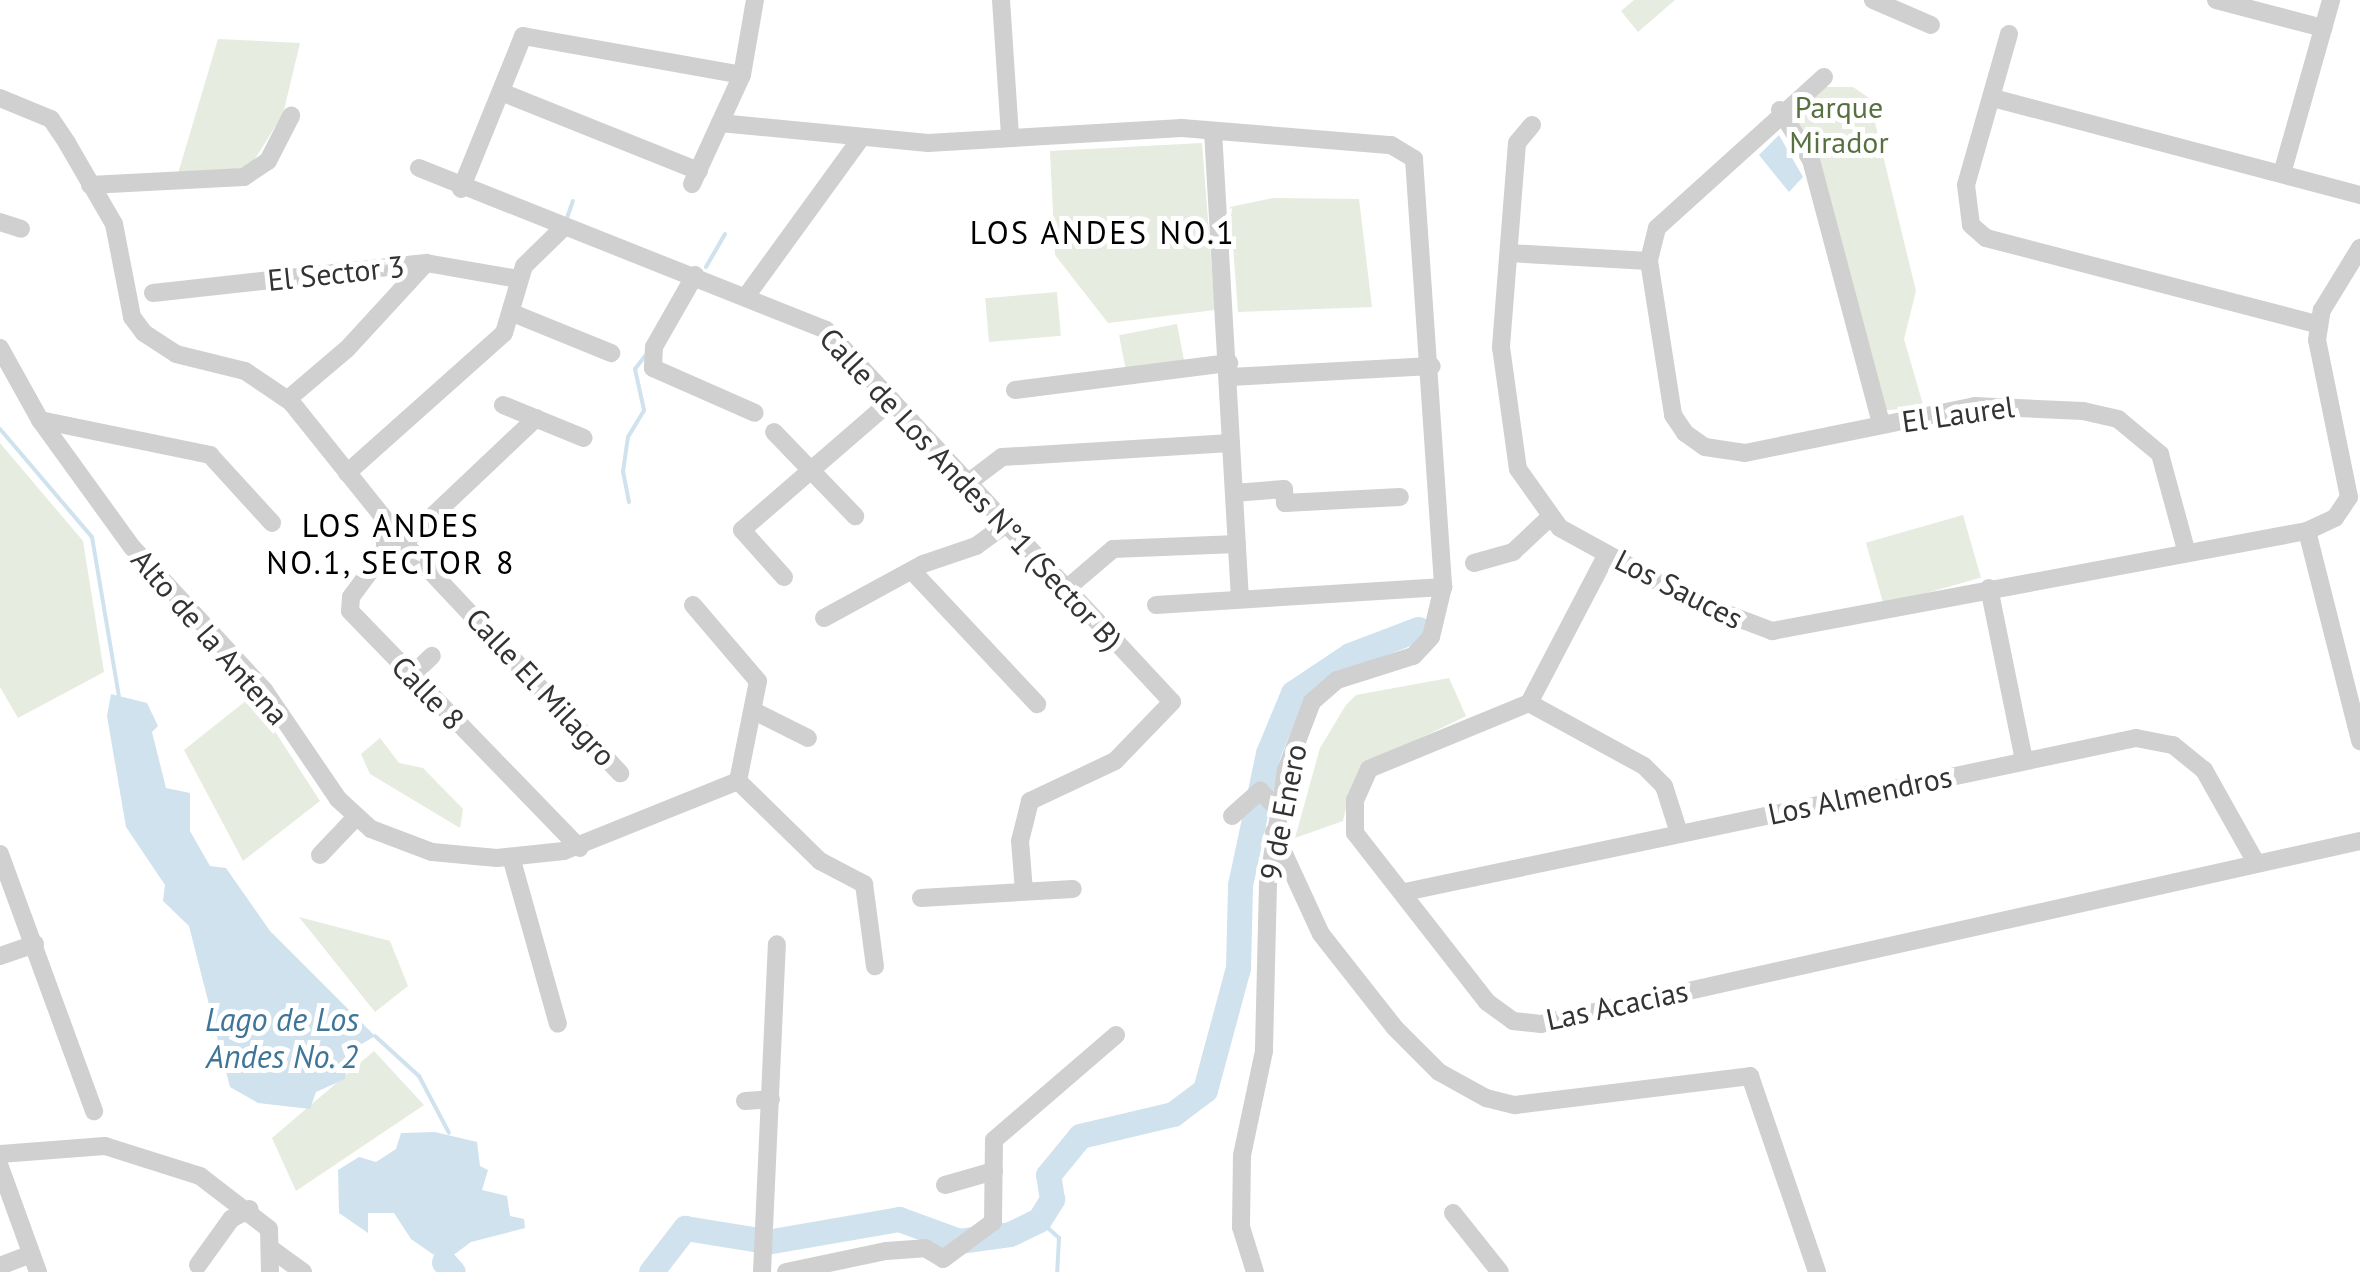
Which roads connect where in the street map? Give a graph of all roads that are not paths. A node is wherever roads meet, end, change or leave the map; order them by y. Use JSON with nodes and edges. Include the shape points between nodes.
{"nodes":[{"id":1,"x":755,"y":0,"type":"edge"},
{"id":2,"x":1002,"y":0,"type":"edge"},
{"id":3,"x":1874,"y":0,"type":"edge"},
{"id":4,"x":2216,"y":0,"type":"edge"},
{"id":5,"x":2331,"y":0,"type":"edge"},
{"id":6,"x":1932,"y":25,"type":"dead end"},
{"id":7,"x":2323,"y":28,"type":"junction"},
{"id":8,"x":2009,"y":34,"type":"dead end"},
{"id":9,"x":742,"y":75,"type":"junction"},
{"id":10,"x":1824,"y":77,"type":"dead end"},
{"id":11,"x":501,"y":92,"type":"junction"},
{"id":12,"x":0,"y":98,"type":"edge"},
{"id":13,"x":1993,"y":98,"type":"junction"},
{"id":14,"x":1780,"y":110,"type":"junction"},
{"id":15,"x":290,"y":116,"type":"dead end"},
{"id":16,"x":720,"y":122,"type":"junction"},
{"id":17,"x":1532,"y":125,"type":"dead end"},
{"id":18,"x":1213,"y":130,"type":"junction"},
{"id":19,"x":1010,"y":136,"type":"junction"},
{"id":20,"x":862,"y":137,"type":"junction"},
{"id":21,"x":419,"y":168,"type":"dead end"},
{"id":22,"x":2283,"y":170,"type":"junction"},
{"id":23,"x":90,"y":185,"type":"junction"},
{"id":24,"x":462,"y":189,"type":"junction"},
{"id":25,"x":2360,"y":196,"type":"edge"},
{"id":26,"x":0,"y":222,"type":"edge"},
{"id":27,"x":563,"y":228,"type":"junction"},
{"id":28,"x":21,"y":229,"type":"dead end"},
{"id":29,"x":2360,"y":248,"type":"edge"},
{"id":30,"x":1509,"y":253,"type":"junction"},
{"id":31,"x":1650,"y":261,"type":"junction"},
{"id":32,"x":426,"y":263,"type":"junction"},
{"id":33,"x":695,"y":275,"type":"junction"},
{"id":34,"x":519,"y":279,"type":"junction"},
{"id":35,"x":153,"y":294,"type":"dead end"},
{"id":36,"x":747,"y":294,"type":"junction"},
{"id":37,"x":515,"y":314,"type":"junction"},
{"id":38,"x":2319,"y":325,"type":"junction"},
{"id":39,"x":0,"y":348,"type":"edge"},
{"id":40,"x":611,"y":352,"type":"dead end"},
{"id":41,"x":1432,"y":366,"type":"junction"},
{"id":42,"x":1230,"y":370,"type":"junction"},
{"id":43,"x":1014,"y":390,"type":"dead end"},
{"id":44,"x":288,"y":399,"type":"junction"},
{"id":45,"x":892,"y":400,"type":"junction"},
{"id":46,"x":503,"y":405,"type":"dead end"},
{"id":47,"x":755,"y":413,"type":"dead end"},
{"id":48,"x":536,"y":418,"type":"junction"},
{"id":49,"x":40,"y":420,"type":"junction"},
{"id":50,"x":1881,"y":424,"type":"junction"},
{"id":51,"x":774,"y":432,"type":"dead end"},
{"id":52,"x":584,"y":438,"type":"dead end"},
{"id":53,"x":1231,"y":443,"type":"junction"},
{"id":54,"x":807,"y":471,"type":"junction"},
{"id":55,"x":348,"y":473,"type":"junction"},
{"id":56,"x":970,"y":482,"type":"junction"},
{"id":57,"x":1234,"y":492,"type":"junction"},
{"id":58,"x":1400,"y":497,"type":"dead end"},
{"id":59,"x":855,"y":516,"type":"dead end"},
{"id":60,"x":1548,"y":519,"type":"junction"},
{"id":61,"x":385,"y":522,"type":"junction"},
{"id":62,"x":272,"y":523,"type":"dead end"},
{"id":63,"x":1006,"y":524,"type":"junction"},
{"id":64,"x":2307,"y":530,"type":"junction"},
{"id":65,"x":404,"y":543,"type":"junction"},
{"id":66,"x":1238,"y":544,"type":"junction"},
{"id":67,"x":2186,"y":550,"type":"junction"},
{"id":68,"x":1606,"y":554,"type":"junction"},
{"id":69,"x":1474,"y":563,"type":"dead end"},
{"id":70,"x":914,"y":573,"type":"junction"},
{"id":71,"x":784,"y":577,"type":"dead end"},
{"id":72,"x":1443,"y":587,"type":"junction"},
{"id":73,"x":1989,"y":588,"type":"junction"},
{"id":74,"x":1065,"y":590,"type":"junction"},
{"id":75,"x":1240,"y":596,"type":"junction"},
{"id":76,"x":693,"y":604,"type":"dead end"},
{"id":77,"x":1156,"y":605,"type":"dead end"},
{"id":78,"x":824,"y":618,"type":"dead end"},
{"id":79,"x":432,"y":656,"type":"dead end"},
{"id":80,"x":411,"y":676,"type":"junction"},
{"id":81,"x":1529,"y":702,"type":"junction"},
{"id":82,"x":1036,"y":704,"type":"dead end"},
{"id":83,"x":756,"y":712,"type":"junction"},
{"id":84,"x":808,"y":738,"type":"dead end"},
{"id":85,"x":2360,"y":740,"type":"edge"},
{"id":86,"x":2024,"y":760,"type":"junction"},
{"id":87,"x":620,"y":773,"type":"dead end"},
{"id":88,"x":738,"y":781,"type":"junction"},
{"id":89,"x":1277,"y":808,"type":"junction"},
{"id":90,"x":1232,"y":816,"type":"dead end"},
{"id":91,"x":356,"y":818,"type":"junction"},
{"id":92,"x":1274,"y":832,"type":"junction"},
{"id":93,"x":1679,"y":833,"type":"junction"},
{"id":94,"x":2360,"y":842,"type":"edge"},
{"id":95,"x":580,"y":848,"type":"junction"},
{"id":96,"x":0,"y":854,"type":"edge"},
{"id":97,"x":320,"y":855,"type":"dead end"},
{"id":98,"x":511,"y":857,"type":"junction"},
{"id":99,"x":2256,"y":861,"type":"junction"},
{"id":100,"x":1073,"y":890,"type":"dead end"},
{"id":101,"x":1024,"y":891,"type":"junction"},
{"id":102,"x":1405,"y":892,"type":"junction"},
{"id":103,"x":921,"y":898,"type":"dead end"},
{"id":104,"x":35,"y":944,"type":"junction"},
{"id":105,"x":777,"y":944,"type":"dead end"},
{"id":106,"x":0,"y":956,"type":"edge"},
{"id":107,"x":875,"y":966,"type":"dead end"},
{"id":108,"x":558,"y":1024,"type":"dead end"},
{"id":109,"x":1116,"y":1035,"type":"dead end"},
{"id":110,"x":771,"y":1099,"type":"junction"},
{"id":111,"x":745,"y":1101,"type":"dead end"},
{"id":112,"x":94,"y":1111,"type":"dead end"},
{"id":113,"x":0,"y":1154,"type":"edge"},
{"id":114,"x":0,"y":1166,"type":"edge"},
{"id":115,"x":994,"y":1170,"type":"junction"},
{"id":116,"x":945,"y":1186,"type":"dead end"},
{"id":117,"x":250,"y":1209,"type":"junction"},
{"id":118,"x":1454,"y":1213,"type":"dead end"},
{"id":119,"x":270,"y":1239,"type":"junction"},
{"id":120,"x":34,"y":1263,"type":"edge"},
{"id":121,"x":198,"y":1265,"type":"dead end"},
{"id":122,"x":0,"y":1266,"type":"edge"},
{"id":123,"x":270,"y":1272,"type":"edge"},
{"id":124,"x":303,"y":1272,"type":"edge"},
{"id":125,"x":762,"y":1272,"type":"edge"},
{"id":126,"x":786,"y":1272,"type":"edge"},
{"id":127,"x":1256,"y":1272,"type":"edge"},
{"id":128,"x":1500,"y":1272,"type":"edge"},
{"id":129,"x":1817,"y":1272,"type":"edge"}],
"edges":[{"from":1,"to":9,"type":"street"},
{"from":2,"to":19,"type":"street"},
{"from":3,"to":6,"type":"street"},
{"from":4,"to":7,"type":"street"},
{"from":5,"to":7,"type":"street"},
{"from":7,"to":22,"type":"street"},
{"from":8,"to":13,"type":"street"},
{"from":9,"to":11,"type":"street","via":[[523,36]]},
{"from":9,"to":16,"type":"street"},
{"from":10,"to":14,"type":"street"},
{"from":11,"to":16,"type":"street","via":[[695,178]]},
{"from":11,"to":24,"type":"street"},
{"from":12,"to":23,"type":"street","name":"Calle El Milagro","via":[[51,119]]},
{"from":13,"to":22,"type":"street"},
{"from":13,"to":38,"type":"street","via":[[1964,205],[1986,238]]},
{"from":14,"to":31,"type":"street","via":[[1664,215]]},
{"from":14,"to":50,"type":"street","name":"El Laurel","via":[[1810,160]]},
{"from":15,"to":23,"type":"street","via":[[268,161],[244,177]]},
{"from":16,"to":20,"type":"street"},
{"from":17,"to":30,"type":"street","name":"Los Sauces","via":[[1517,143]]},
{"from":18,"to":19,"type":"street"},
{"from":18,"to":41,"type":"street","name":"9 de Enero","via":[[1391,145],[1414,158]]},
{"from":18,"to":42,"type":"street"},
{"from":19,"to":20,"type":"street"},
{"from":20,"to":36,"type":"street"},
{"from":21,"to":24,"type":"street","name":"Calle de Los Andes N°1 (Sector B)"},
{"from":22,"to":25,"type":"street"},
{"from":23,"to":44,"type":"street","name":"Calle El Milagro","via":[[114,224],[132,317],[144,332],[176,354],[245,371]]},
{"from":24,"to":27,"type":"street","name":"Calle de Los Andes N°1 (Sector B)"},
{"from":26,"to":28,"type":"street"},
{"from":27,"to":33,"type":"street","name":"Calle de Los Andes N°1 (Sector B)"},
{"from":27,"to":34,"type":"street"},
{"from":29,"to":38,"type":"street"},
{"from":30,"to":31,"type":"street"},
{"from":30,"to":60,"type":"street","name":"Los Sauces","via":[[1502,347],[1518,469]]},
{"from":31,"to":50,"type":"street","name":"El Laurel","via":[[1673,415],[1705,448],[1745,453]]},
{"from":32,"to":34,"type":"street","name":"El Sector 3"},
{"from":32,"to":35,"type":"street","name":"El Sector 3"},
{"from":32,"to":44,"type":"street","via":[[348,350]]},
{"from":33,"to":36,"type":"street","name":"Calle de Los Andes N°1 (Sector B)"},
{"from":33,"to":47,"type":"street","via":[[654,346],[653,368]]},
{"from":34,"to":37,"type":"street"},
{"from":36,"to":45,"type":"street","name":"Calle de Los Andes N°1 (Sector B)","via":[[826,330]]},
{"from":37,"to":40,"type":"street"},
{"from":37,"to":55,"type":"street","via":[[504,333]]},
{"from":38,"to":64,"type":"street","name":"Los Sauces","via":[[2350,497],[2336,518]]},
{"from":39,"to":49,"type":"street","name":"Alto de la Antena"},
{"from":41,"to":42,"type":"street"},
{"from":41,"to":72,"type":"street","name":"9 de Enero"},
{"from":42,"to":43,"type":"street"},
{"from":42,"to":53,"type":"street"},
{"from":44,"to":55,"type":"street","name":"Calle El Milagro"},
{"from":45,"to":54,"type":"street"},
{"from":45,"to":56,"type":"street","name":"Calle de Los Andes N°1 (Sector B)"},
{"from":46,"to":48,"type":"street"},
{"from":48,"to":52,"type":"street"},
{"from":48,"to":65,"type":"street"},
{"from":49,"to":62,"type":"street","via":[[210,455]]},
{"from":49,"to":91,"type":"street","name":"Alto de la Antena","via":[[132,548],[264,690]]},
{"from":50,"to":67,"type":"street","name":"El Laurel","via":[[2022,403],[2118,419],[2160,454]]},
{"from":51,"to":54,"type":"street"},
{"from":53,"to":56,"type":"street","via":[[1002,457]]},
{"from":53,"to":57,"type":"street"},
{"from":54,"to":59,"type":"street"},
{"from":54,"to":71,"type":"street","via":[[742,530]]},
{"from":55,"to":61,"type":"street","name":"Calle El Milagro"},
{"from":56,"to":63,"type":"street","name":"Calle de Los Andes N°1 (Sector B)"},
{"from":57,"to":58,"type":"street","via":[[1284,489],[1284,504]]},
{"from":57,"to":66,"type":"street"},
{"from":60,"to":68,"type":"street","name":"Los Sauces"},
{"from":60,"to":69,"type":"street","via":[[1513,552]]},
{"from":61,"to":65,"type":"street","name":"Calle El Milagro"},
{"from":61,"to":80,"type":"street","name":"Calle 8","via":[[380,564],[348,606]]},
{"from":63,"to":70,"type":"street"},
{"from":63,"to":74,"type":"street","name":"Calle de Los Andes N°1 (Sector B)"},
{"from":64,"to":67,"type":"street","name":"Los Sauces"},
{"from":64,"to":85,"type":"street"},
{"from":65,"to":87,"type":"street","name":"Calle El Milagro"},
{"from":66,"to":74,"type":"street","via":[[1113,549]]},
{"from":66,"to":75,"type":"street"},
{"from":67,"to":73,"type":"street","name":"Los Sauces"},
{"from":68,"to":73,"type":"street","name":"Los Sauces","via":[[1693,601],[1772,631]]},
{"from":68,"to":81,"type":"street"},
{"from":70,"to":78,"type":"street"},
{"from":70,"to":82,"type":"street"},
{"from":72,"to":75,"type":"street"},
{"from":72,"to":89,"type":"street","name":"9 de Enero","via":[[1431,637],[1413,656],[1336,680],[1312,702]]},
{"from":73,"to":86,"type":"street"},
{"from":74,"to":101,"type":"street","name":"Calle de Los Andes N°1 (Sector B)","via":[[1172,702],[1116,761],[1030,802],[1020,842]]},
{"from":75,"to":77,"type":"street"},
{"from":76,"to":83,"type":"street","via":[[758,682]]},
{"from":79,"to":80,"type":"street"},
{"from":80,"to":95,"type":"street","name":"Calle 8"},
{"from":81,"to":93,"type":"street","via":[[1644,766],[1664,786]]},
{"from":81,"to":102,"type":"street","name":"Las Acacias","via":[[1370,769],[1355,800],[1355,833]]},
{"from":83,"to":84,"type":"street"},
{"from":83,"to":88,"type":"street"},
{"from":86,"to":93,"type":"street","name":"Los Almendros"},
{"from":86,"to":99,"type":"street","name":"Los Almendros","via":[[2114,739],[2173,745],[2204,770]]},
{"from":88,"to":95,"type":"street","name":"Alto de la Antena"},
{"from":88,"to":107,"type":"street","via":[[820,862],[864,884]]},
{"from":89,"to":90,"type":"street","via":[[1261,792]]},
{"from":89,"to":92,"type":"street","name":"9 de Enero"},
{"from":91,"to":97,"type":"street"},
{"from":91,"to":98,"type":"street","name":"Alto de la Antena","via":[[400,844]]},
{"from":92,"to":127,"type":"street","name":"9 de Enero","via":[[1264,1051],[1242,1155],[1241,1228]]},
{"from":92,"to":129,"type":"street","via":[[1321,934],[1394,1028],[1439,1072],[1486,1098],[1515,1105],[1750,1076]]},
{"from":93,"to":102,"type":"street","name":"Los Almendros"},
{"from":94,"to":99,"type":"street","name":"Las Acacias"},
{"from":95,"to":98,"type":"street","name":"Alto de la Antena"},
{"from":96,"to":104,"type":"street"},
{"from":98,"to":108,"type":"street"},
{"from":99,"to":102,"type":"street","name":"Las Acacias","via":[[1541,1024],[1513,1021],[1487,1002]]},
{"from":100,"to":101,"type":"street"},
{"from":101,"to":103,"type":"street"},
{"from":104,"to":106,"type":"street"},
{"from":104,"to":112,"type":"street"},
{"from":105,"to":110,"type":"street"},
{"from":109,"to":115,"type":"street","via":[[994,1140]]},
{"from":110,"to":111,"type":"street"},
{"from":110,"to":125,"type":"street"},
{"from":113,"to":117,"type":"street","via":[[81,1144],[131,1152],[200,1176]]},
{"from":114,"to":120,"type":"street"},
{"from":115,"to":116,"type":"street"},
{"from":115,"to":126,"type":"street","via":[[994,1222],[943,1258],[925,1248],[886,1250]]},
{"from":117,"to":119,"type":"street"},
{"from":117,"to":121,"type":"street","via":[[232,1219]]},
{"from":118,"to":128,"type":"street"},
{"from":119,"to":123,"type":"street"},
{"from":119,"to":124,"type":"street"},
{"from":120,"to":122,"type":"street"}]}
